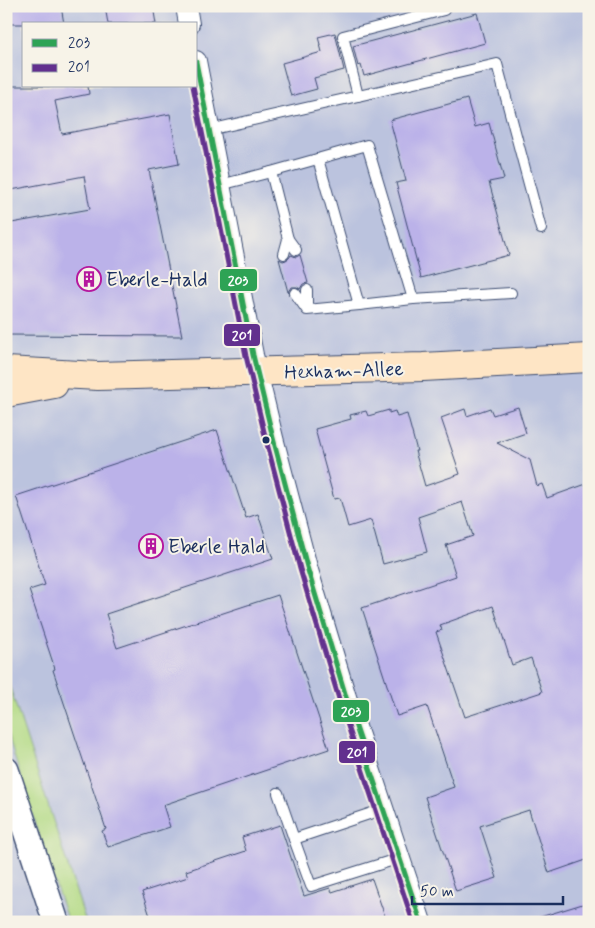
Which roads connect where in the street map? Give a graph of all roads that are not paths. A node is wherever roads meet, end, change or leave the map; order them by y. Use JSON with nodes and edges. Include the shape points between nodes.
{"nodes":[{"id":1,"x":186,"y":6,"type":"edge"},
{"id":2,"x":444,"y":10,"type":"dead end"},
{"id":3,"x":189,"y":22,"type":"edge"},
{"id":4,"x":198,"y":72,"type":"edge"},
{"id":5,"x":358,"y":96,"type":"junction"},
{"id":6,"x":209,"y":130,"type":"junction"},
{"id":7,"x":318,"y":159,"type":"junction"},
{"id":8,"x":271,"y":172,"type":"junction"},
{"id":9,"x":220,"y":185,"type":"junction"},
{"id":10,"x":541,"y":229,"type":"dead end"},
{"id":11,"x":288,"y":239,"type":"junction"},
{"id":12,"x":296,"y":250,"type":"dead end"},
{"id":13,"x":284,"y":254,"type":"dead end"},
{"id":14,"x":306,"y":290,"type":"dead end"},
{"id":15,"x":295,"y":293,"type":"dead end"},
{"id":16,"x":511,"y":293,"type":"dead end"},
{"id":17,"x":413,"y":299,"type":"junction"},
{"id":18,"x":359,"y":304,"type":"junction"},
{"id":19,"x":306,"y":310,"type":"junction"},
{"id":20,"x":588,"y":358,"type":"edge"},
{"id":21,"x":589,"y":364,"type":"edge"},
{"id":22,"x":6,"y":371,"type":"edge"},
{"id":23,"x":256,"y":372,"type":"junction"},
{"id":24,"x":98,"y":376,"type":"junction"},
{"id":25,"x":6,"y":393,"type":"edge"},
{"id":26,"x":6,"y":770,"type":"edge"},
{"id":27,"x":278,"y":794,"type":"dead end"},
{"id":28,"x":384,"y":809,"type":"junction"},
{"id":29,"x":294,"y":839,"type":"junction"},
{"id":30,"x":400,"y":858,"type":"junction"},
{"id":31,"x":56,"y":922,"type":"edge"},
{"id":32,"x":421,"y":922,"type":"edge"}],
"edges":[{"from":1,"to":3,"type":"street"},
{"from":2,"to":5,"type":"lane","via":[[343,36]]},
{"from":4,"to":6,"type":"street"},
{"from":5,"to":6,"type":"lane"},
{"from":5,"to":10,"type":"lane","via":[[496,64]]},
{"from":6,"to":9,"type":"street"},
{"from":7,"to":8,"type":"lane"},
{"from":7,"to":17,"type":"lane","via":[[368,145]]},
{"from":7,"to":18,"type":"lane"},
{"from":8,"to":9,"type":"lane"},
{"from":8,"to":11,"type":"lane"},
{"from":9,"to":23,"type":"street"},
{"from":11,"to":12,"type":"lane"},
{"from":11,"to":13,"type":"lane"},
{"from":14,"to":19,"type":"lane"},
{"from":15,"to":19,"type":"lane"},
{"from":16,"to":17,"type":"lane"},
{"from":17,"to":18,"type":"lane"},
{"from":18,"to":19,"type":"lane"},
{"from":20,"to":21,"type":"street"},
{"from":20,"to":23,"type":"main road","name":"Hexham-Allee"},
{"from":22,"to":24,"type":"main road","name":"Hexham-Allee"},
{"from":23,"to":24,"type":"main road","name":"Hexham-Allee"},
{"from":23,"to":28,"type":"street","via":[[318,604]]},
{"from":24,"to":25,"type":"main road","name":"Hexham-Allee"},
{"from":26,"to":31,"type":"street"},
{"from":27,"to":29,"type":"lane"},
{"from":28,"to":29,"type":"lane"},
{"from":28,"to":30,"type":"street"},
{"from":29,"to":30,"type":"lane","via":[[311,886]]},
{"from":30,"to":32,"type":"street"}]}
